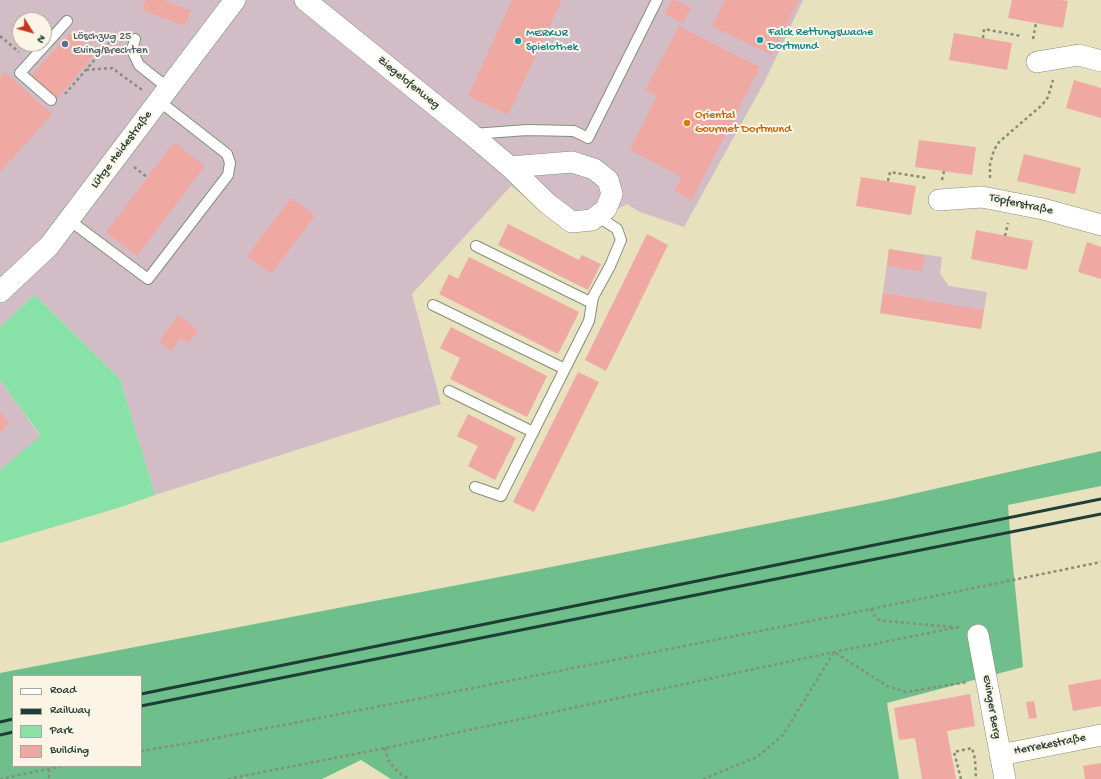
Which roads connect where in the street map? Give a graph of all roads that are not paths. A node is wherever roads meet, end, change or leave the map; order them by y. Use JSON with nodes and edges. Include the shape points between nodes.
{"nodes":[{"id":1,"x":235,"y":0,"type":"edge"},
{"id":2,"x":305,"y":0,"type":"edge"},
{"id":3,"x":657,"y":0,"type":"edge"},
{"id":4,"x":67,"y":21,"type":"dead end"},
{"id":5,"x":135,"y":39,"type":"dead end"},
{"id":6,"x":1101,"y":61,"type":"edge"},
{"id":7,"x":1037,"y":62,"type":"dead end"},
{"id":8,"x":158,"y":94,"type":"junction"},
{"id":9,"x":51,"y":100,"type":"road end"},
{"id":10,"x":471,"y":134,"type":"junction"},
{"id":11,"x":510,"y":167,"type":"junction"},
{"id":12,"x":940,"y":190,"type":"road end"},
{"id":13,"x":597,"y":216,"type":"junction"},
{"id":14,"x":69,"y":220,"type":"junction"},
{"id":15,"x":1101,"y":225,"type":"edge"},
{"id":16,"x":476,"y":246,"type":"dead end"},
{"id":17,"x":0,"y":292,"type":"edge"},
{"id":18,"x":592,"y":303,"type":"junction"},
{"id":19,"x":433,"y":305,"type":"dead end"},
{"id":20,"x":565,"y":369,"type":"junction"},
{"id":21,"x":449,"y":391,"type":"dead end"},
{"id":22,"x":533,"y":432,"type":"junction"},
{"id":23,"x":475,"y":487,"type":"dead end"},
{"id":24,"x":978,"y":634,"type":"dead end"},
{"id":25,"x":1101,"y":735,"type":"edge"},
{"id":26,"x":1000,"y":755,"type":"junction"},
{"id":27,"x":1005,"y":779,"type":"edge"}],
"edges":[{"from":1,"to":8,"type":"street","name":"Lütge Heidestraße"},
{"from":2,"to":10,"type":"street","name":"Ziegelofenweg"},
{"from":3,"to":10,"type":"lane","via":[[588,138],[574,131],[527,130]]},
{"from":4,"to":9,"type":"lane","via":[[20,73]]},
{"from":5,"to":8,"type":"lane","via":[[132,50]]},
{"from":6,"to":7,"type":"street","via":[[1079,55]]},
{"from":8,"to":14,"type":"street","name":"Lütge Heidestraße"},
{"from":8,"to":14,"type":"lane","via":[[227,154],[230,163],[228,175],[148,279]]},
{"from":10,"to":11,"type":"street","name":"Ziegelofenweg"},
{"from":11,"to":13,"type":"street","name":"Ziegelofenweg","via":[[548,204],[572,222],[592,220]]},
{"from":11,"to":13,"type":"street","via":[[572,162],[594,169],[608,180],[612,194],[606,209]]},
{"from":12,"to":15,"type":"street","name":"Töpferstraße","via":[[1043,209]]},
{"from":13,"to":18,"type":"lane","via":[[617,229],[621,240]]},
{"from":14,"to":17,"type":"street","name":"Lütge Heidestraße","via":[[49,246]]},
{"from":16,"to":18,"type":"lane"},
{"from":18,"to":20,"type":"lane","via":[[589,321]]},
{"from":19,"to":20,"type":"lane"},
{"from":20,"to":22,"type":"lane"},
{"from":21,"to":22,"type":"lane"},
{"from":22,"to":23,"type":"lane","via":[[501,496]]},
{"from":24,"to":26,"type":"street","name":"Evinger Berg"},
{"from":25,"to":26,"type":"street","name":"Herrekestraße"},
{"from":26,"to":27,"type":"street","name":"Evinger Berg"}]}
